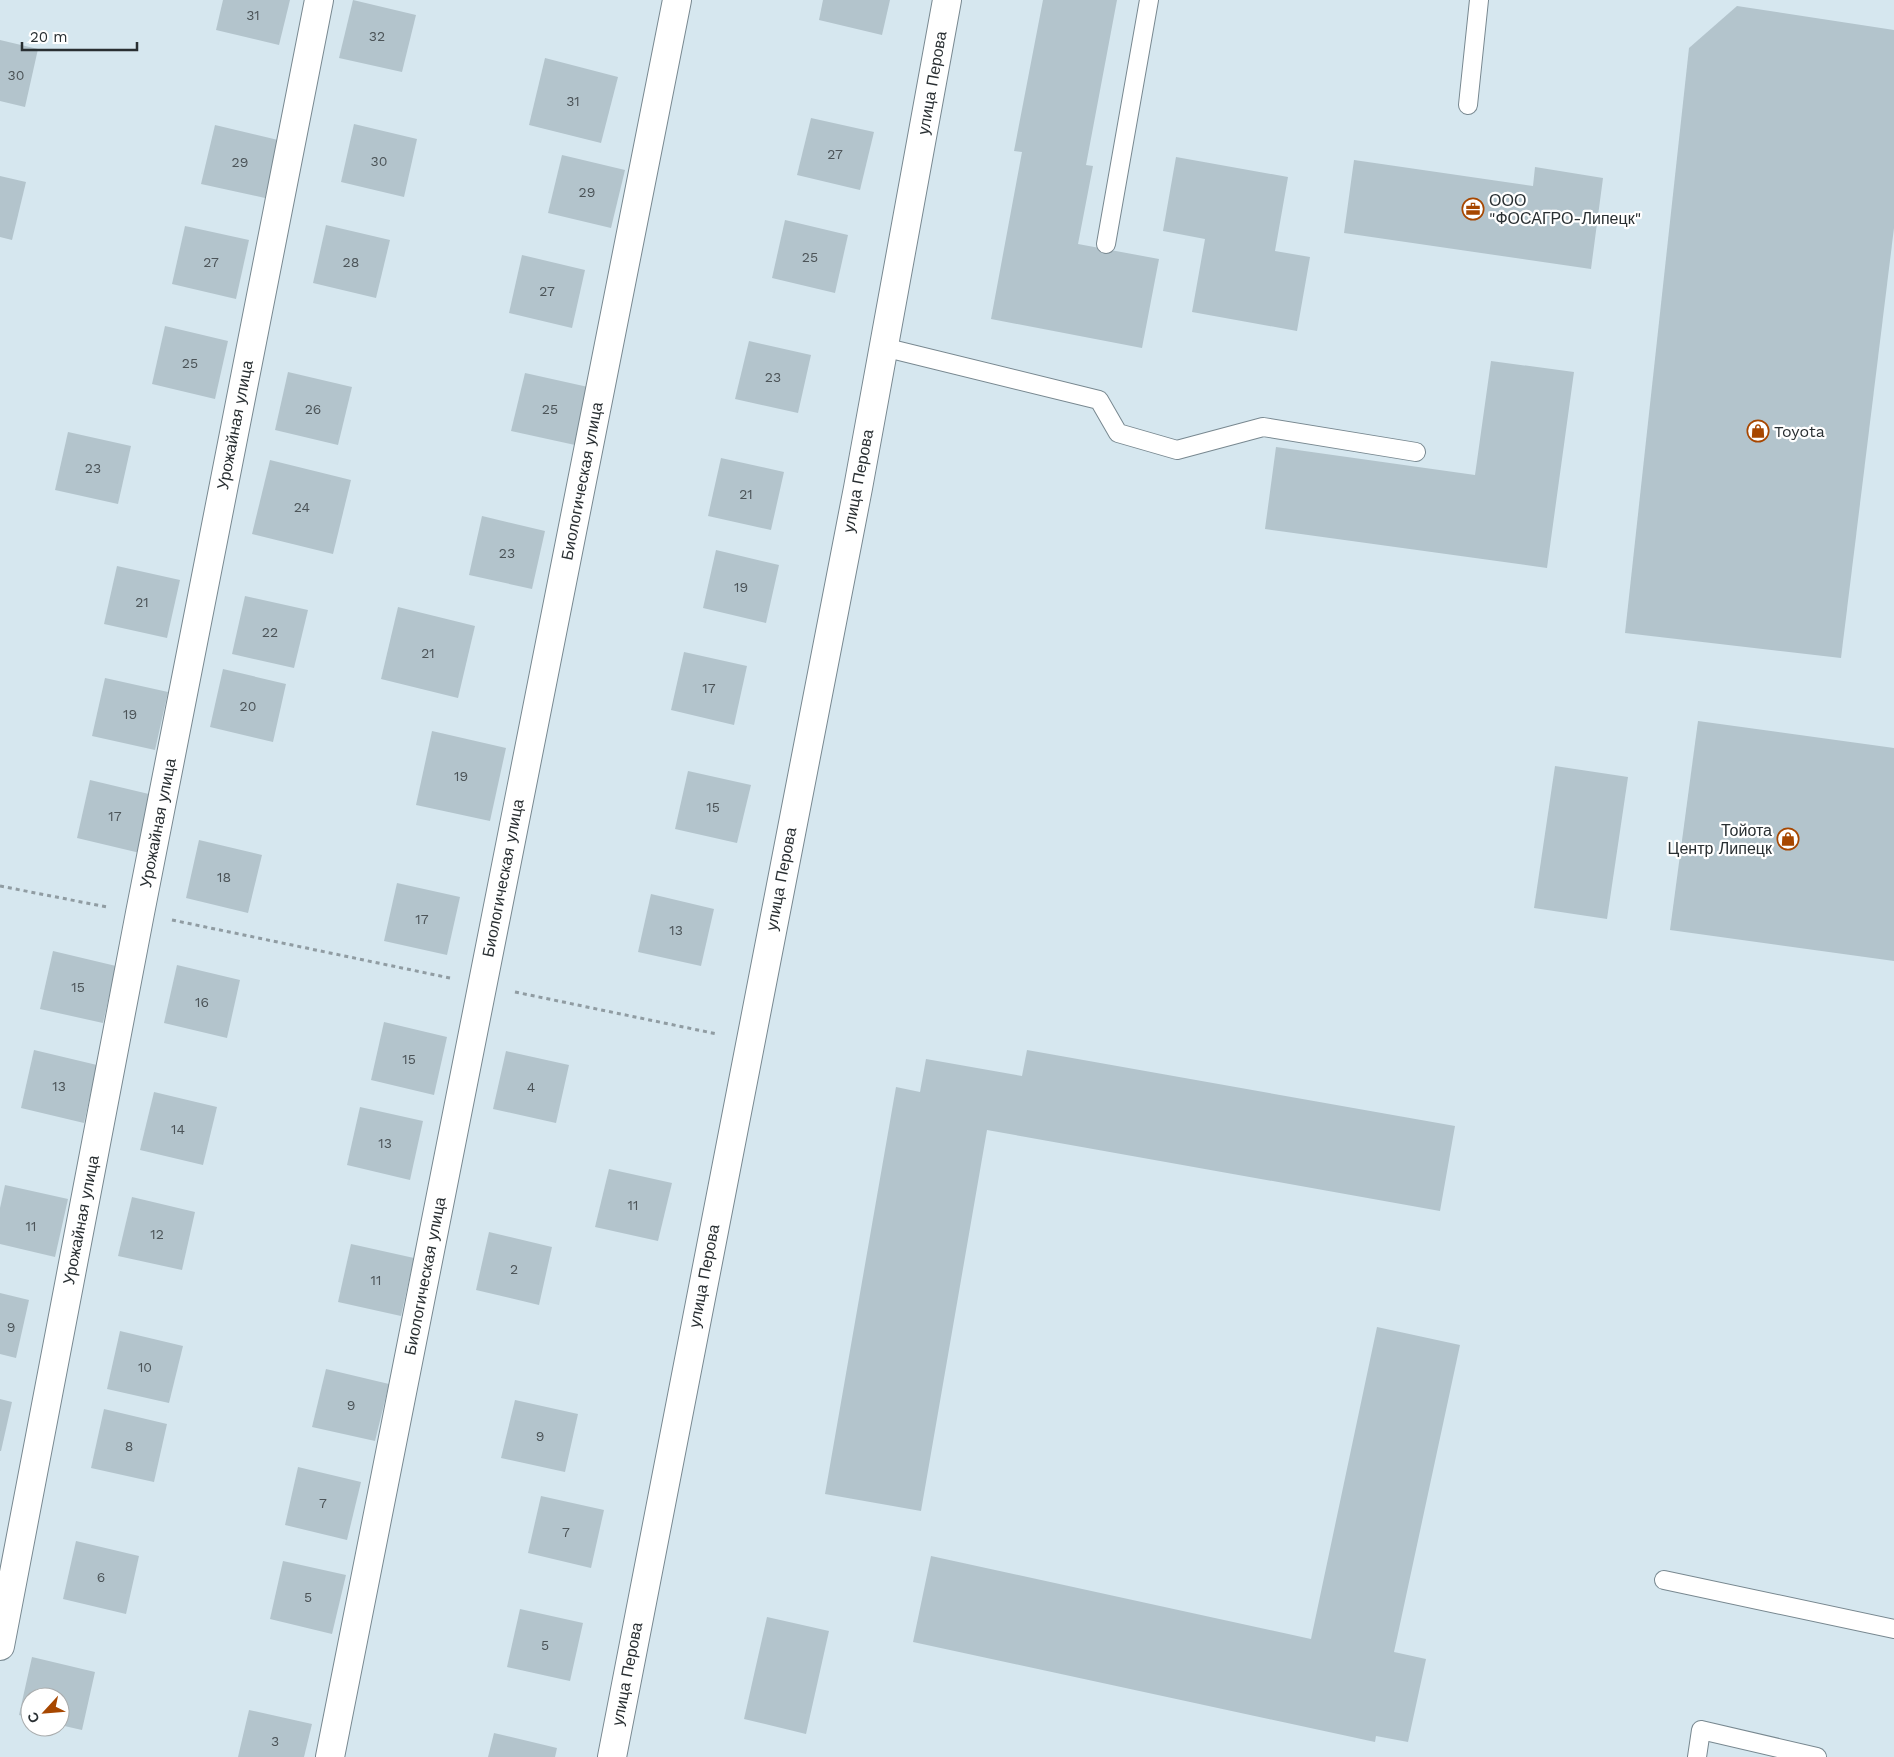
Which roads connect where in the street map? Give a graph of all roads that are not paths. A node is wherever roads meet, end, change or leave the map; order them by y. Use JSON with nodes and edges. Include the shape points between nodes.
{"nodes":[{"id":1,"x":319,"y":0,"type":"edge"},
{"id":2,"x":677,"y":0,"type":"edge"},
{"id":3,"x":947,"y":0,"type":"edge"},
{"id":4,"x":1149,"y":0,"type":"edge"},
{"id":5,"x":1479,"y":0,"type":"edge"},
{"id":6,"x":1468,"y":105,"type":"dead end"},
{"id":7,"x":1106,"y":244,"type":"dead end"},
{"id":8,"x":883,"y":347,"type":"junction"},
{"id":9,"x":1416,"y":452,"type":"dead end"},
{"id":10,"x":1664,"y":1580,"type":"dead end"},
{"id":11,"x":1894,"y":1629,"type":"edge"},
{"id":12,"x":0,"y":1646,"type":"edge"},
{"id":13,"x":330,"y":1757,"type":"edge"},
{"id":14,"x":612,"y":1757,"type":"edge"},
{"id":15,"x":1697,"y":1757,"type":"edge"},
{"id":16,"x":1817,"y":1757,"type":"edge"}],
"edges":[{"from":1,"to":12,"type":"street","name":"Урожайная улица"},
{"from":2,"to":13,"type":"street","name":"Биологическая улица"},
{"from":3,"to":8,"type":"street","name":"улица Перова"},
{"from":4,"to":7,"type":"lane"},
{"from":5,"to":6,"type":"lane"},
{"from":8,"to":9,"type":"lane","via":[[1099,400],[1118,433],[1177,450],[1263,427]]},
{"from":8,"to":14,"type":"street","name":"улица Перова"},
{"from":10,"to":11,"type":"lane"},
{"from":15,"to":16,"type":"lane","via":[[1701,1730]]}]}
